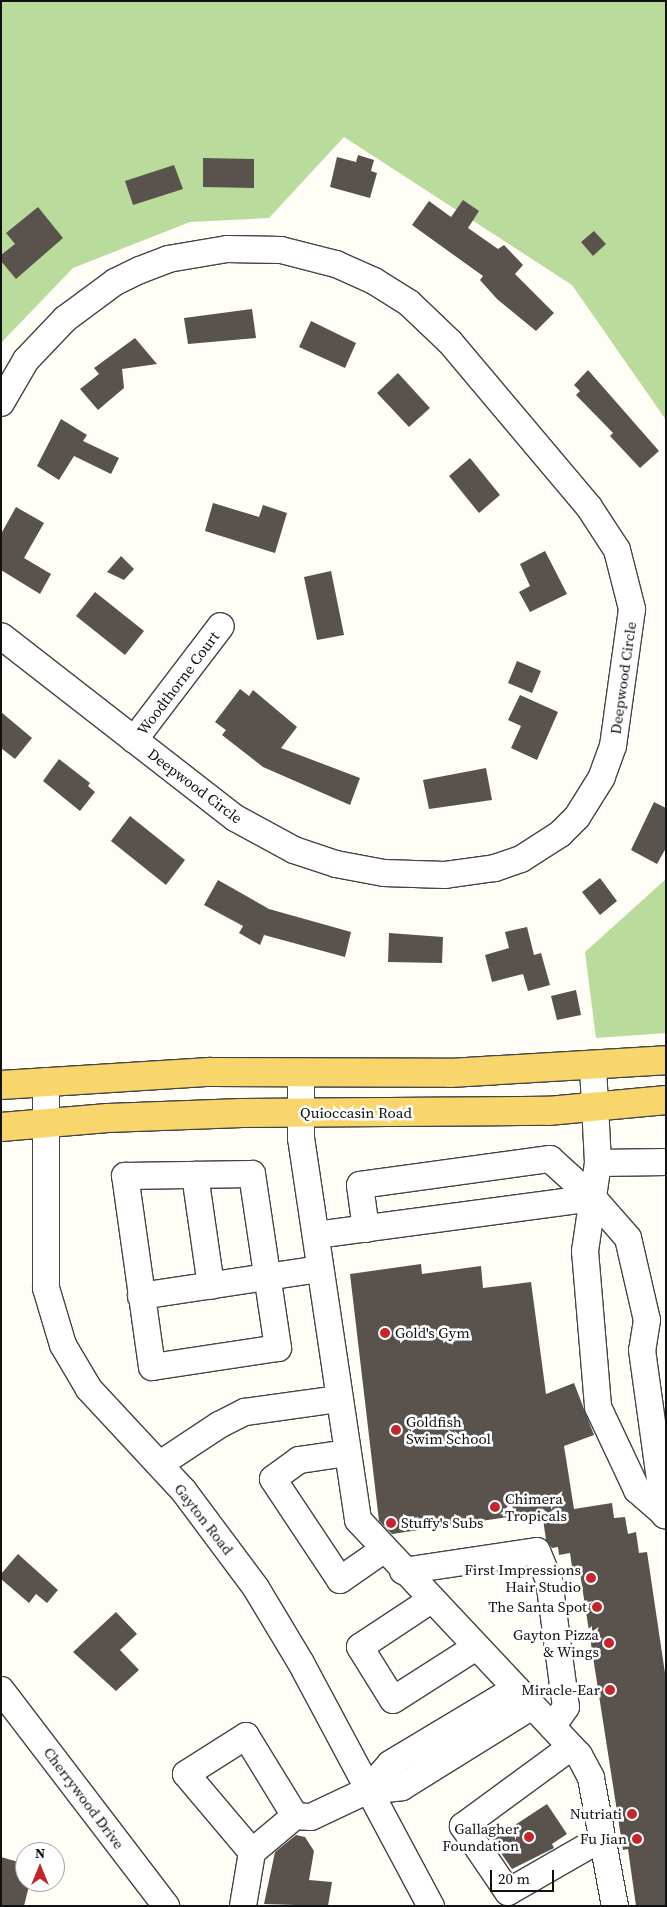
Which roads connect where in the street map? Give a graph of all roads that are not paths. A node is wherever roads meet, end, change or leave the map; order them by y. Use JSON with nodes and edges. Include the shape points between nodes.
{"nodes":[{"id":1,"x":1,"y":403,"type":"edge"},
{"id":2,"x":221,"y":626,"type":"dead end"},
{"id":3,"x":1,"y":636,"type":"edge"},
{"id":4,"x":134,"y":740,"type":"junction"},
{"id":5,"x":666,"y":1060,"type":"edge"},
{"id":6,"x":592,"y":1067,"type":"junction"},
{"id":7,"x":301,"y":1073,"type":"junction"},
{"id":8,"x":46,"y":1081,"type":"junction"},
{"id":9,"x":1,"y":1085,"type":"edge"},
{"id":10,"x":666,"y":1100,"type":"edge"},
{"id":11,"x":594,"y":1107,"type":"junction"},
{"id":12,"x":302,"y":1112,"type":"junction"},
{"id":13,"x":45,"y":1124,"type":"junction"},
{"id":14,"x":1,"y":1128,"type":"edge"},
{"id":15,"x":666,"y":1162,"type":"edge"},
{"id":16,"x":598,"y":1163,"type":"junction"},
{"id":17,"x":195,"y":1175,"type":"junction"},
{"id":18,"x":592,"y":1198,"type":"junction"},
{"id":19,"x":366,"y":1229,"type":"junction"},
{"id":20,"x":316,"y":1235,"type":"junction"},
{"id":21,"x":320,"y":1269,"type":"junction"},
{"id":22,"x":267,"y":1277,"type":"junction"},
{"id":23,"x":211,"y":1286,"type":"junction"},
{"id":24,"x":141,"y":1296,"type":"junction"},
{"id":25,"x":339,"y":1399,"type":"junction"},
{"id":26,"x":347,"y":1453,"type":"junction"},
{"id":27,"x":160,"y":1464,"type":"junction"},
{"id":28,"x":666,"y":1515,"type":"edge"},
{"id":29,"x":383,"y":1550,"type":"junction"},
{"id":30,"x":404,"y":1571,"type":"junction"},
{"id":31,"x":431,"y":1600,"type":"junction"},
{"id":32,"x":476,"y":1647,"type":"junction"},
{"id":33,"x":1,"y":1690,"type":"edge"},
{"id":34,"x":523,"y":1697,"type":"junction"},
{"id":35,"x":9,"y":1718,"type":"edge"},
{"id":36,"x":552,"y":1727,"type":"junction"},
{"id":37,"x":571,"y":1747,"type":"junction"},
{"id":38,"x":366,"y":1791,"type":"junction"},
{"id":39,"x":295,"y":1816,"type":"junction"},
{"id":40,"x":602,"y":1838,"type":"junction"},
{"id":41,"x":252,"y":1852,"type":"junction"},
{"id":42,"x":166,"y":1906,"type":"edge"},
{"id":43,"x":243,"y":1906,"type":"edge"},
{"id":44,"x":431,"y":1906,"type":"edge"},
{"id":45,"x":616,"y":1906,"type":"edge"}],
"edges":[{"from":1,"to":4,"type":"street","name":"Deepwood Circle","via":[[26,360],[65,319],[115,282],[140,270],[168,259],[227,249],[281,250],[315,258],[374,281],[409,304],[450,342],[589,507],[624,566],[632,624],[614,746],[602,777],[578,817],[560,834],[520,859],[495,868],[445,875],[384,873],[336,864],[294,850],[235,818]]},
{"from":2,"to":4,"type":"street","name":"Woodthorne Court"},
{"from":3,"to":4,"type":"street","name":"Deepwood Circle"},
{"from":5,"to":6,"type":"main road"},
{"from":6,"to":7,"type":"main road"},
{"from":6,"to":11,"type":"street"},
{"from":7,"to":8,"type":"main road","via":[[210,1072]]},
{"from":7,"to":12,"type":"street"},
{"from":8,"to":9,"type":"main road"},
{"from":8,"to":13,"type":"street","name":"Gayton Road"},
{"from":10,"to":11,"type":"main road","name":"Quioccasin Road"},
{"from":11,"to":12,"type":"main road","name":"Quioccasin Road","via":[[465,1114]]},
{"from":11,"to":16,"type":"street"},
{"from":12,"to":13,"type":"main road","name":"Quioccasin Road"},
{"from":12,"to":20,"type":"street","via":[[302,1138]]},
{"from":13,"to":14,"type":"main road"},
{"from":13,"to":27,"type":"street","name":"Gayton Road","via":[[45,1265],[52,1314],[63,1345],[85,1383]]},
{"from":15,"to":16,"type":"street"},
{"from":16,"to":18,"type":"street"},
{"from":17,"to":22,"type":"street","via":[[252,1174]]},
{"from":17,"to":23,"type":"street"},
{"from":17,"to":24,"type":"street","via":[[125,1176]]},
{"from":18,"to":19,"type":"street"},
{"from":18,"to":19,"type":"street","via":[[550,1159],[360,1185]]},
{"from":18,"to":28,"type":"street","via":[[628,1238],[647,1320],[642,1350]]},
{"from":18,"to":28,"type":"street","via":[[585,1251],[598,1407],[637,1490]]},
{"from":19,"to":20,"type":"street"},
{"from":20,"to":21,"type":"street"},
{"from":21,"to":22,"type":"street"},
{"from":21,"to":25,"type":"street"},
{"from":22,"to":23,"type":"street"},
{"from":22,"to":24,"type":"street","via":[[278,1348],[152,1367]]},
{"from":23,"to":24,"type":"street"},
{"from":25,"to":26,"type":"street"},
{"from":25,"to":27,"type":"street","via":[[245,1412]]},
{"from":26,"to":29,"type":"street","via":[[358,1520]]},
{"from":26,"to":29,"type":"street","via":[[299,1460],[273,1479],[340,1580]]},
{"from":27,"to":38,"type":"street","name":"Gayton Road","via":[[232,1555],[277,1622]]},
{"from":29,"to":30,"type":"street"},
{"from":30,"to":31,"type":"street"},
{"from":30,"to":36,"type":"street","via":[[537,1551],[549,1580],[566,1707]]},
{"from":31,"to":32,"type":"street"},
{"from":31,"to":32,"type":"street","via":[[360,1647],[393,1700]]},
{"from":32,"to":34,"type":"street"},
{"from":33,"to":35,"type":"street","name":"Cherrywood Drive"},
{"from":34,"to":36,"type":"street"},
{"from":34,"to":38,"type":"street","via":[[402,1787]]},
{"from":35,"to":42,"type":"street","name":"Cherrywood Drive"},
{"from":36,"to":37,"type":"street"},
{"from":37,"to":40,"type":"street","via":[[591,1778]]},
{"from":37,"to":40,"type":"street","via":[[463,1826],[508,1892]]},
{"from":38,"to":39,"type":"street","via":[[328,1812]]},
{"from":38,"to":44,"type":"street","name":"Gayton Road"},
{"from":39,"to":41,"type":"street"},
{"from":39,"to":41,"type":"street","via":[[246,1736],[186,1774]]},
{"from":40,"to":45,"type":"street"},
{"from":41,"to":43,"type":"street"}]}
